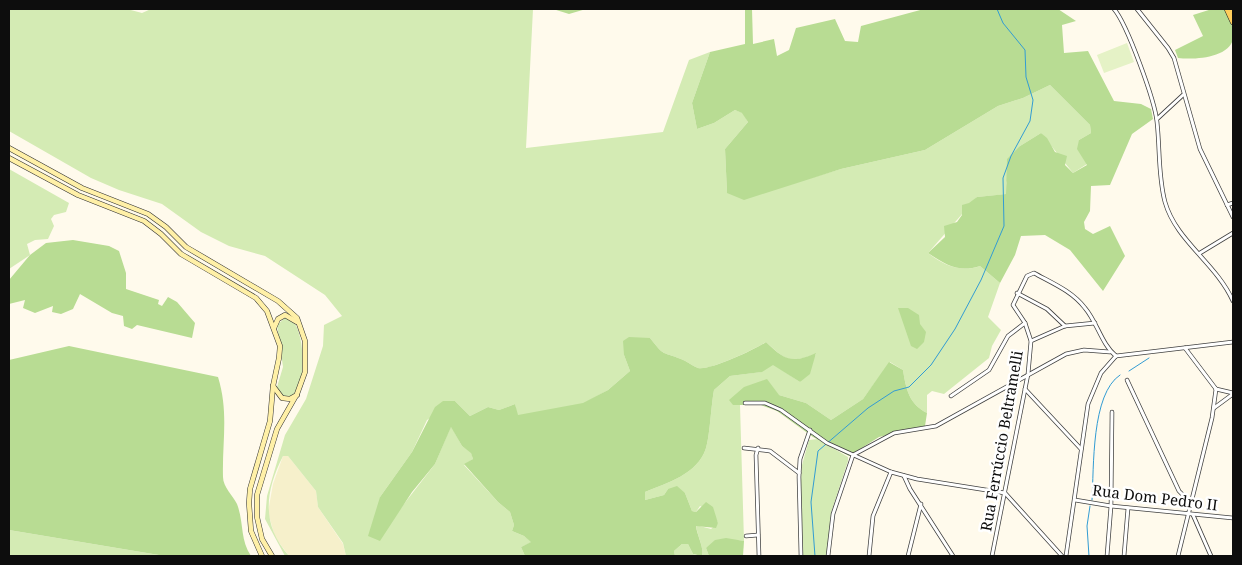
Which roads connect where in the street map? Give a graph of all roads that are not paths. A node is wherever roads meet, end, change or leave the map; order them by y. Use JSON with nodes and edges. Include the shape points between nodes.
{"nodes":[{"id":1,"x":1114,"y":9,"type":"edge"},
{"id":2,"x":1137,"y":9,"type":"edge"},
{"id":3,"x":1228,"y":9,"type":"edge"},
{"id":4,"x":1233,"y":22,"type":"edge"},
{"id":5,"x":1183,"y":95,"type":"junction"},
{"id":6,"x":1157,"y":120,"type":"junction"},
{"id":7,"x":9,"y":148,"type":"edge"},
{"id":8,"x":9,"y":158,"type":"edge"},
{"id":9,"x":1233,"y":203,"type":"edge"},
{"id":10,"x":1227,"y":206,"type":"junction"},
{"id":11,"x":1233,"y":217,"type":"edge"},
{"id":12,"x":1233,"y":233,"type":"edge"},
{"id":13,"x":1200,"y":253,"type":"junction"},
{"id":14,"x":1017,"y":293,"type":"junction"},
{"id":15,"x":1233,"y":301,"type":"edge"},
{"id":16,"x":1025,"y":323,"type":"junction"},
{"id":17,"x":1095,"y":323,"type":"junction"},
{"id":18,"x":300,"y":324,"type":"junction"},
{"id":19,"x":1065,"y":326,"type":"junction"},
{"id":20,"x":274,"y":328,"type":"junction"},
{"id":21,"x":1031,"y":341,"type":"junction"},
{"id":22,"x":1233,"y":342,"type":"edge"},
{"id":23,"x":1185,"y":347,"type":"junction"},
{"id":24,"x":1110,"y":352,"type":"junction"},
{"id":25,"x":1116,"y":356,"type":"junction"},
{"id":26,"x":1028,"y":374,"type":"junction"},
{"id":27,"x":1126,"y":380,"type":"dead end"},
{"id":28,"x":272,"y":386,"type":"junction"},
{"id":29,"x":1025,"y":389,"type":"junction"},
{"id":30,"x":1216,"y":389,"type":"junction"},
{"id":31,"x":297,"y":394,"type":"junction"},
{"id":32,"x":1233,"y":394,"type":"edge"},
{"id":33,"x":952,"y":396,"type":"dead end"},
{"id":34,"x":745,"y":403,"type":"dead end"},
{"id":35,"x":1214,"y":408,"type":"junction"},
{"id":36,"x":1112,"y":412,"type":"dead end"},
{"id":37,"x":810,"y":430,"type":"junction"},
{"id":38,"x":744,"y":448,"type":"dead end"},
{"id":39,"x":758,"y":448,"type":"junction"},
{"id":40,"x":1082,"y":449,"type":"junction"},
{"id":41,"x":853,"y":455,"type":"junction"},
{"id":42,"x":891,"y":472,"type":"junction"},
{"id":43,"x":799,"y":473,"type":"junction"},
{"id":44,"x":904,"y":475,"type":"junction"},
{"id":45,"x":917,"y":479,"type":"junction"},
{"id":46,"x":910,"y":489,"type":"junction"},
{"id":47,"x":1005,"y":493,"type":"junction"},
{"id":48,"x":1075,"y":500,"type":"junction"},
{"id":49,"x":1192,"y":503,"type":"junction"},
{"id":50,"x":922,"y":504,"type":"junction"},
{"id":51,"x":1111,"y":506,"type":"junction"},
{"id":52,"x":1128,"y":508,"type":"junction"},
{"id":53,"x":1191,"y":515,"type":"junction"},
{"id":54,"x":929,"y":517,"type":"junction"},
{"id":55,"x":1233,"y":518,"type":"edge"},
{"id":56,"x":917,"y":520,"type":"junction"},
{"id":57,"x":758,"y":535,"type":"junction"},
{"id":58,"x":746,"y":536,"type":"dead end"},
{"id":59,"x":262,"y":556,"type":"edge"},
{"id":60,"x":272,"y":556,"type":"edge"},
{"id":61,"x":759,"y":556,"type":"edge"},
{"id":62,"x":801,"y":556,"type":"edge"},
{"id":63,"x":828,"y":556,"type":"edge"},
{"id":64,"x":869,"y":556,"type":"edge"},
{"id":65,"x":908,"y":556,"type":"edge"},
{"id":66,"x":953,"y":556,"type":"edge"},
{"id":67,"x":992,"y":556,"type":"edge"},
{"id":68,"x":1064,"y":556,"type":"edge"},
{"id":69,"x":1107,"y":556,"type":"edge"},
{"id":70,"x":1124,"y":556,"type":"edge"},
{"id":71,"x":1178,"y":556,"type":"edge"},
{"id":72,"x":1211,"y":556,"type":"edge"}],
"edges":[{"from":1,"to":6,"type":"street","via":[[1129,34]]},
{"from":2,"to":5,"type":"street","via":[[1174,58]]},
{"from":3,"to":4,"type":"main road"},
{"from":5,"to":6,"type":"street"},
{"from":5,"to":10,"type":"street","via":[[1200,149]]},
{"from":6,"to":13,"type":"street","via":[[1165,202],[1173,225]]},
{"from":7,"to":18,"type":"main road","via":[[82,188],[148,214],[186,247],[278,302]]},
{"from":8,"to":20,"type":"main road","via":[[78,195],[153,227],[181,254],[256,298],[267,310]]},
{"from":9,"to":10,"type":"street"},
{"from":10,"to":11,"type":"street"},
{"from":12,"to":13,"type":"street"},
{"from":13,"to":15,"type":"street","via":[[1225,282]]},
{"from":14,"to":16,"type":"street","name":"Rua Ferrúccio Beltramelli","via":[[1013,304]]},
{"from":14,"to":17,"type":"street","via":[[1027,276],[1034,273],[1068,292],[1086,308]]},
{"from":14,"to":19,"type":"street","via":[[1047,309]]},
{"from":16,"to":21,"type":"street","name":"Rua Ferrúccio Beltramelli"},
{"from":16,"to":33,"type":"street","via":[[1008,336],[989,370]]},
{"from":17,"to":19,"type":"street"},
{"from":17,"to":24,"type":"street"},
{"from":18,"to":20,"type":"main road","via":[[285,315],[278,319]]},
{"from":18,"to":31,"type":"main road","via":[[306,361]]},
{"from":19,"to":21,"type":"street"},
{"from":20,"to":28,"type":"main road","via":[[280,346]]},
{"from":21,"to":26,"type":"street","name":"Rua Ferrúccio Beltramelli"},
{"from":22,"to":23,"type":"street"},
{"from":23,"to":25,"type":"street"},
{"from":23,"to":30,"type":"street"},
{"from":24,"to":25,"type":"street"},
{"from":24,"to":26,"type":"street","via":[[1084,350],[1066,354]]},
{"from":25,"to":40,"type":"street","via":[[1093,388]]},
{"from":26,"to":29,"type":"street","name":"Rua Ferrúccio Beltramelli"},
{"from":26,"to":41,"type":"street","via":[[936,426],[894,433]]},
{"from":27,"to":49,"type":"street","via":[[1179,491]]},
{"from":28,"to":31,"type":"main road","via":[[286,399]]},
{"from":28,"to":59,"type":"main road","via":[[271,416],[249,503],[251,532]]},
{"from":29,"to":40,"type":"street"},
{"from":29,"to":47,"type":"street","name":"Rua Ferrúccio Beltramelli"},
{"from":30,"to":32,"type":"street"},
{"from":30,"to":35,"type":"street"},
{"from":31,"to":60,"type":"main road","via":[[276,429],[258,495],[257,517],[262,539]]},
{"from":32,"to":35,"type":"street"},
{"from":34,"to":37,"type":"street","via":[[765,404],[781,410]]},
{"from":35,"to":49,"type":"street"},
{"from":36,"to":51,"type":"street"},
{"from":37,"to":41,"type":"street","via":[[827,443]]},
{"from":37,"to":43,"type":"street","via":[[800,459]]},
{"from":38,"to":39,"type":"street"},
{"from":39,"to":43,"type":"street","via":[[770,451]]},
{"from":39,"to":57,"type":"street"},
{"from":40,"to":48,"type":"street"},
{"from":41,"to":42,"type":"street"},
{"from":41,"to":63,"type":"street","via":[[833,514]]},
{"from":42,"to":44,"type":"street"},
{"from":42,"to":64,"type":"street","via":[[873,516]]},
{"from":43,"to":62,"type":"street"},
{"from":44,"to":45,"type":"street"},
{"from":44,"to":46,"type":"street"},
{"from":45,"to":46,"type":"street"},
{"from":45,"to":47,"type":"street"},
{"from":46,"to":50,"type":"street"},
{"from":47,"to":67,"type":"street","name":"Rua Ferrúccio Beltramelli"},
{"from":47,"to":68,"type":"street"},
{"from":48,"to":51,"type":"street","name":"Rua Dom Pedro II"},
{"from":48,"to":68,"type":"street"},
{"from":49,"to":53,"type":"street"},
{"from":50,"to":54,"type":"street"},
{"from":50,"to":56,"type":"street"},
{"from":51,"to":52,"type":"street","name":"Rua Dom Pedro II"},
{"from":51,"to":69,"type":"street"},
{"from":52,"to":53,"type":"street","name":"Rua Dom Pedro II"},
{"from":52,"to":70,"type":"street"},
{"from":53,"to":55,"type":"street","name":"Rua Dom Pedro II"},
{"from":53,"to":71,"type":"street"},
{"from":53,"to":72,"type":"street"},
{"from":54,"to":56,"type":"street"},
{"from":54,"to":66,"type":"street"},
{"from":56,"to":65,"type":"street"},
{"from":57,"to":58,"type":"street"},
{"from":57,"to":61,"type":"street"}]}
